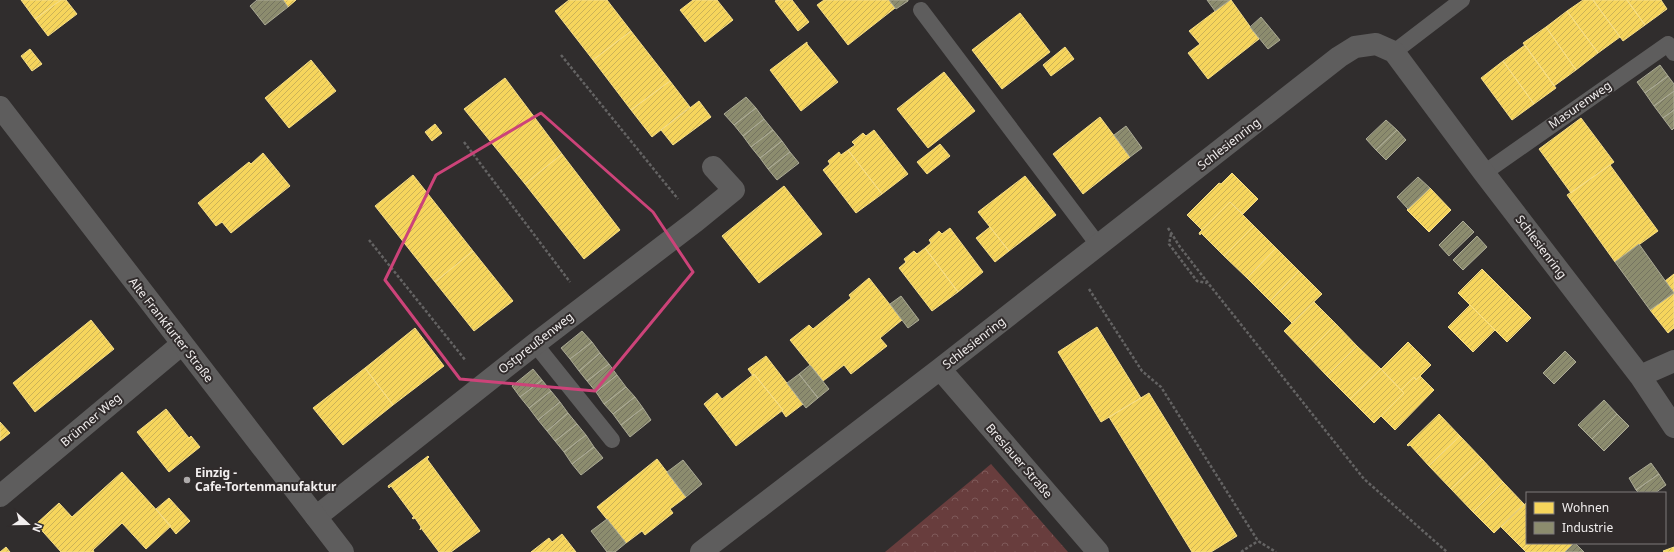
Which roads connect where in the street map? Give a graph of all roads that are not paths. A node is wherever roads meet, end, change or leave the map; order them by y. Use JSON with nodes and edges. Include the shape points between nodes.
{"nodes":[{"id":1,"x":1462,"y":0,"type":"edge"},
{"id":2,"x":921,"y":10,"type":"dead end"},
{"id":3,"x":1394,"y":52,"type":"junction"},
{"id":4,"x":1674,"y":53,"type":"edge"},
{"id":5,"x":0,"y":107,"type":"edge"},
{"id":6,"x":713,"y":168,"type":"dead end"},
{"id":7,"x":1484,"y":173,"type":"junction"},
{"id":8,"x":1099,"y":246,"type":"junction"},
{"id":9,"x":182,"y":344,"type":"junction"},
{"id":10,"x":535,"y":344,"type":"junction"},
{"id":11,"x":1674,"y":361,"type":"edge"},
{"id":12,"x":940,"y":369,"type":"junction"},
{"id":13,"x":1640,"y":376,"type":"junction"},
{"id":14,"x":1674,"y":427,"type":"edge"},
{"id":15,"x":612,"y":440,"type":"dead end"},
{"id":16,"x":0,"y":496,"type":"edge"},
{"id":17,"x":316,"y":517,"type":"junction"},
{"id":18,"x":343,"y":552,"type":"edge"},
{"id":19,"x":701,"y":552,"type":"edge"},
{"id":20,"x":1098,"y":552,"type":"edge"}],
"edges":[{"from":1,"to":3,"type":"lane"},
{"from":2,"to":8,"type":"lane"},
{"from":3,"to":7,"type":"street","name":"Schlesienring"},
{"from":3,"to":8,"type":"street","name":"Schlesienring","via":[[1376,44],[1355,47],[1339,57]]},
{"from":4,"to":7,"type":"lane","name":"Masurenweg","via":[[1668,44]]},
{"from":5,"to":9,"type":"street","name":"Alte Frankfurter Straße"},
{"from":6,"to":10,"type":"street","name":"Ostpreußenweg","via":[[734,190]]},
{"from":7,"to":13,"type":"street","name":"Schlesienring"},
{"from":8,"to":12,"type":"street","name":"Schlesienring"},
{"from":9,"to":16,"type":"street","name":"Brünner Weg"},
{"from":9,"to":17,"type":"street","name":"Alte Frankfurter Straße"},
{"from":10,"to":15,"type":"lane"},
{"from":10,"to":17,"type":"street","name":"Ostpreußenweg"},
{"from":11,"to":13,"type":"street"},
{"from":12,"to":19,"type":"street","name":"Schlesienring"},
{"from":12,"to":20,"type":"street","name":"Breslauer Straße"},
{"from":13,"to":14,"type":"street","name":"Schlesienring"},
{"from":17,"to":18,"type":"street","name":"Alte Frankfurter Straße"}]}
